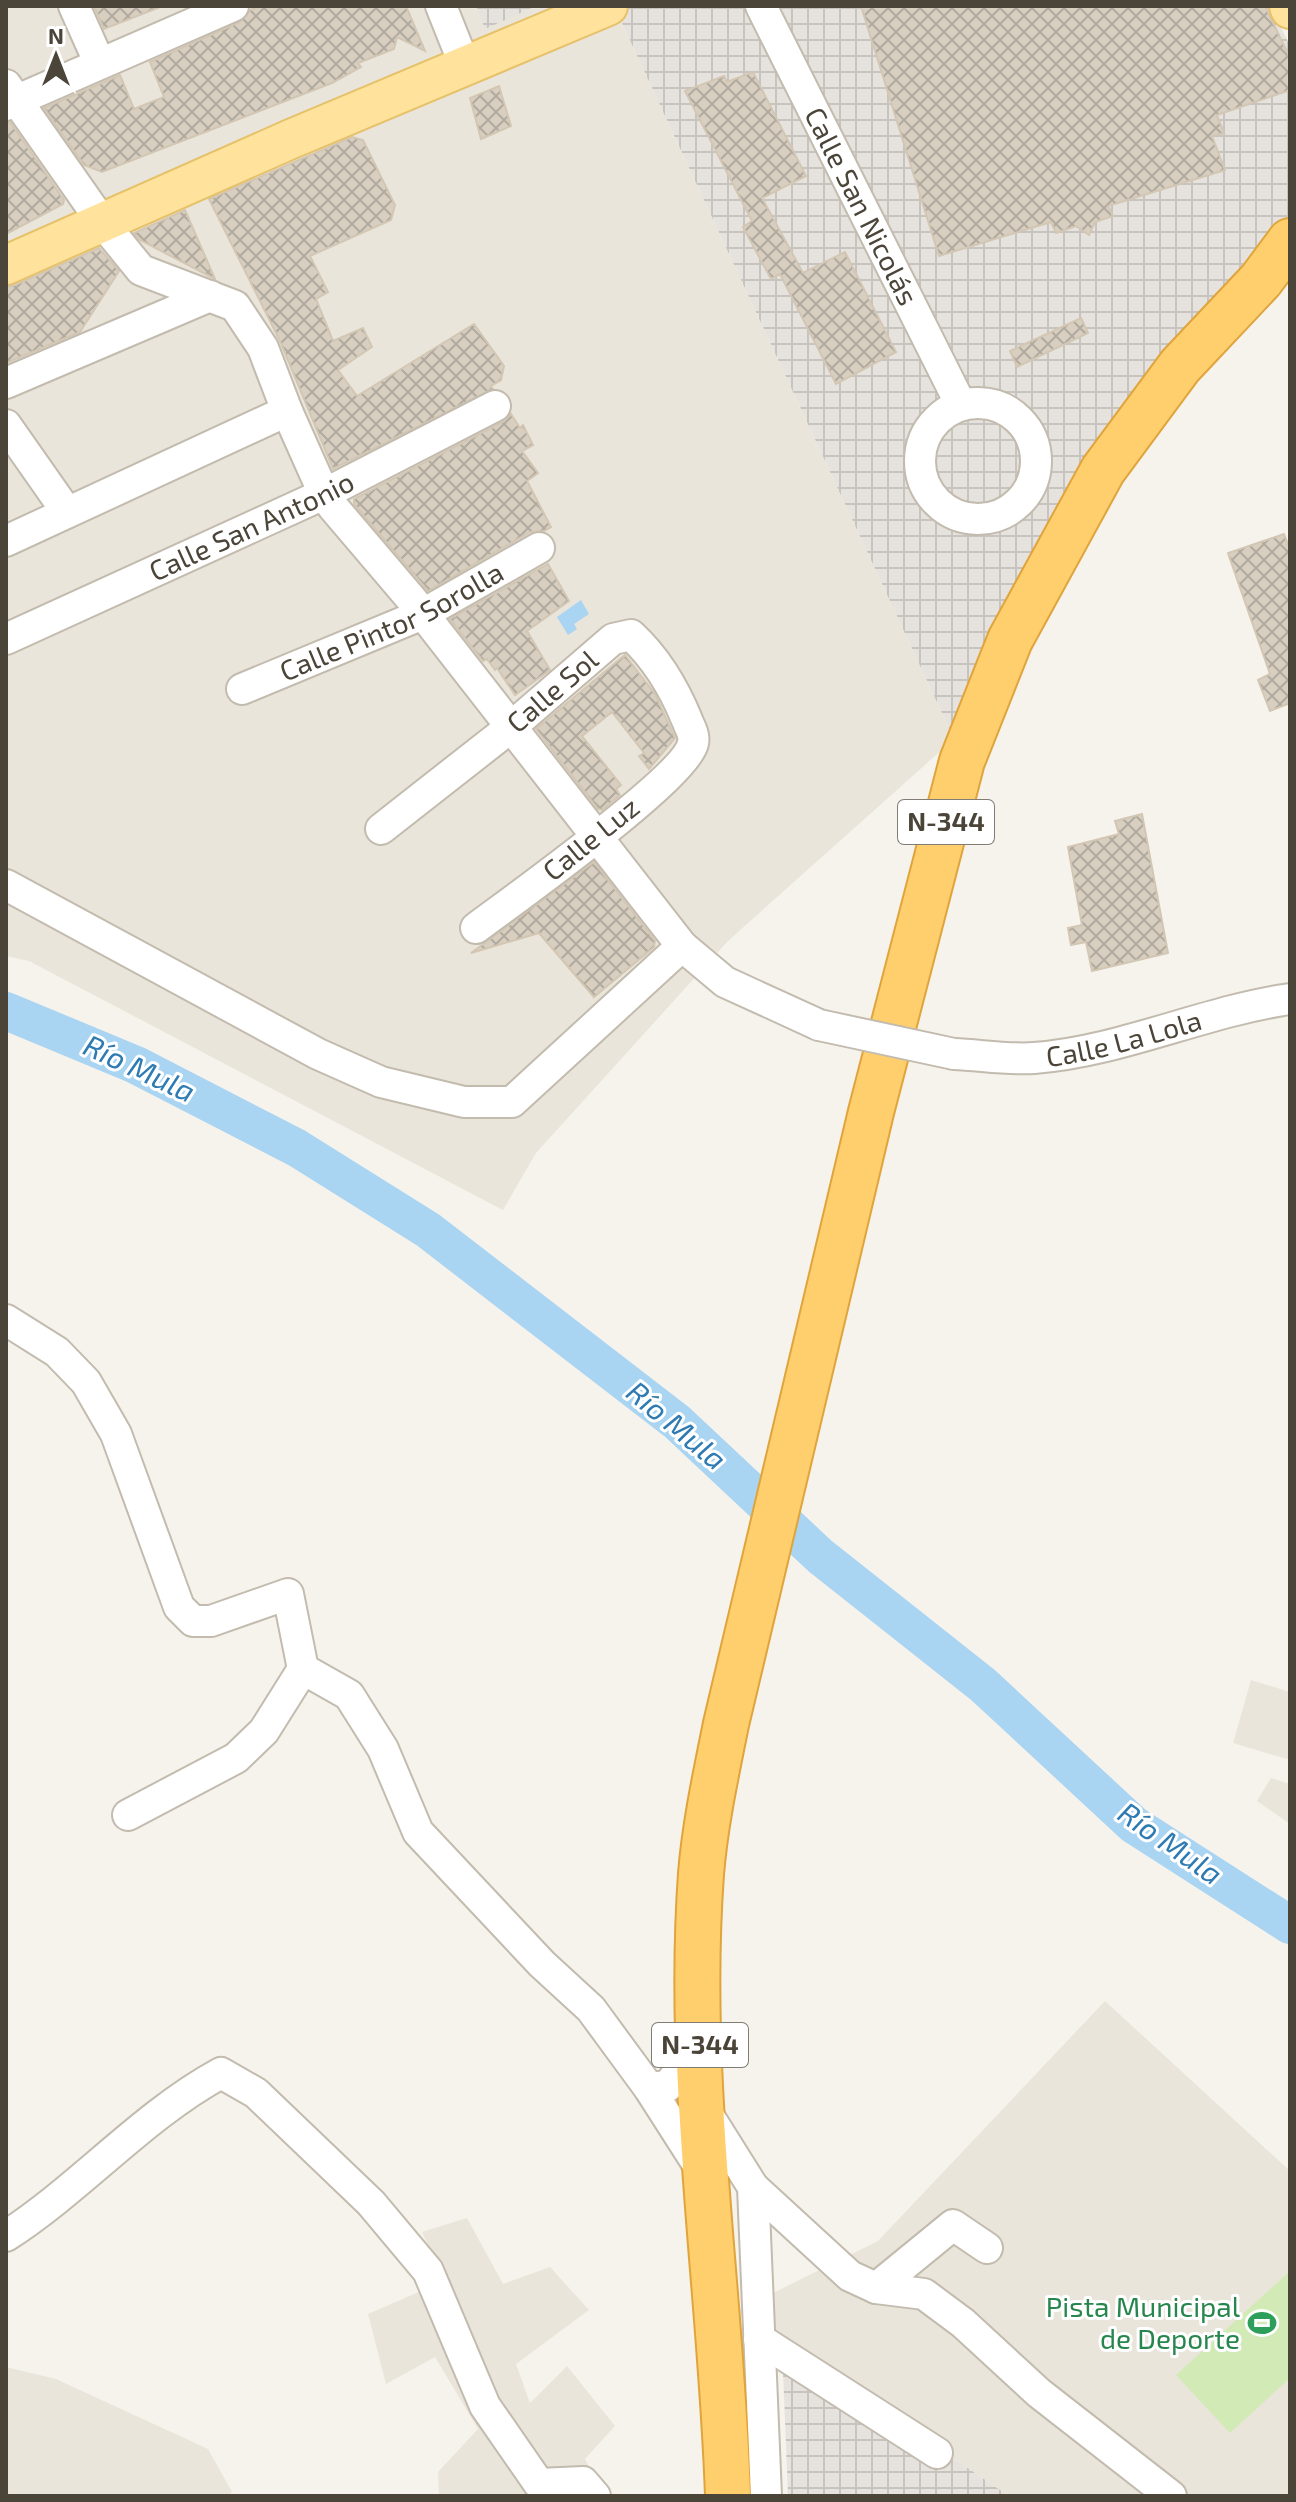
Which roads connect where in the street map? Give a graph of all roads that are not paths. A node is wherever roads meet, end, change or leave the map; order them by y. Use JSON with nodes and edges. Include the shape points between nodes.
{"nodes":[{"id":1,"x":74,"y":6,"type":"edge"},
{"id":2,"x":441,"y":6,"type":"edge"},
{"id":3,"x":608,"y":6,"type":"edge"},
{"id":4,"x":761,"y":6,"type":"edge"},
{"id":5,"x":215,"y":10,"type":"edge"},
{"id":6,"x":99,"y":62,"type":"junction"},
{"id":7,"x":465,"y":66,"type":"junction"},
{"id":8,"x":9,"y":97,"type":"edge"},
{"id":9,"x":102,"y":222,"type":"junction"},
{"id":10,"x":1290,"y":241,"type":"edge"},
{"id":11,"x":6,"y":265,"type":"edge"},
{"id":12,"x":1280,"y":268,"type":"edge"},
{"id":13,"x":210,"y":296,"type":"junction"},
{"id":14,"x":6,"y":383,"type":"edge"},
{"id":15,"x":961,"y":405,"type":"dead end"},
{"id":16,"x":495,"y":406,"type":"dead end"},
{"id":17,"x":287,"y":411,"type":"junction"},
{"id":18,"x":6,"y":425,"type":"edge"},
{"id":19,"x":329,"y":501,"type":"junction"},
{"id":20,"x":67,"y":512,"type":"junction"},
{"id":21,"x":6,"y":541,"type":"edge"},
{"id":22,"x":539,"y":548,"type":"dead end"},
{"id":23,"x":423,"y":614,"type":"junction"},
{"id":24,"x":6,"y":639,"type":"edge"},
{"id":25,"x":242,"y":689,"type":"dead end"},
{"id":26,"x":511,"y":727,"type":"junction"},
{"id":27,"x":694,"y":739,"type":"joint"},
{"id":28,"x":381,"y":829,"type":"dead end"},
{"id":29,"x":597,"y":837,"type":"junction"},
{"id":30,"x":6,"y":885,"type":"edge"},
{"id":31,"x":476,"y":928,"type":"dead end"},
{"id":32,"x":682,"y":946,"type":"junction"},
{"id":33,"x":1290,"y":999,"type":"edge"},
{"id":34,"x":6,"y":1320,"type":"edge"},
{"id":35,"x":303,"y":1669,"type":"junction"},
{"id":36,"x":128,"y":1815,"type":"dead end"},
{"id":37,"x":699,"y":2015,"type":"junction"},
{"id":38,"x":649,"y":2088,"type":"junction"},
{"id":39,"x":702,"y":2107,"type":"junction"},
{"id":40,"x":706,"y":2175,"type":"junction"},
{"id":41,"x":753,"y":2187,"type":"junction"},
{"id":42,"x":6,"y":2236,"type":"edge"},
{"id":43,"x":987,"y":2248,"type":"dead end"},
{"id":44,"x":714,"y":2260,"type":"junction"},
{"id":45,"x":876,"y":2288,"type":"junction"},
{"id":46,"x":759,"y":2339,"type":"junction"},
{"id":47,"x":937,"y":2453,"type":"dead end"},
{"id":48,"x":595,"y":2496,"type":"edge"},
{"id":49,"x":728,"y":2496,"type":"edge"},
{"id":50,"x":766,"y":2496,"type":"edge"},
{"id":51,"x":1171,"y":2496,"type":"edge"}],
"edges":[{"from":1,"to":6,"type":"street"},
{"from":2,"to":7,"type":"street"},
{"from":3,"to":7,"type":"main road"},
{"from":4,"to":15,"type":"street","name":"Calle San Nicolás"},
{"from":5,"to":6,"type":"street"},
{"from":6,"to":8,"type":"street"},
{"from":7,"to":9,"type":"main road"},
{"from":8,"to":9,"type":"street","name":"Calle La Lola"},
{"from":9,"to":11,"type":"main road"},
{"from":9,"to":13,"type":"street","name":"Calle La Lola","via":[[141,270]]},
{"from":10,"to":12,"type":"highway"},
{"from":12,"to":37,"type":"highway","number":"N-344","via":[[1180,366],[1103,470],[1010,640],[962,761],[875,1096],[713,1788],[702,1870]]},
{"from":13,"to":14,"type":"street"},
{"from":13,"to":17,"type":"street","name":"Calle La Lola","via":[[235,306],[263,348]]},
{"from":16,"to":19,"type":"street","name":"Calle San Antonio"},
{"from":17,"to":19,"type":"street","name":"Calle La Lola"},
{"from":17,"to":20,"type":"street"},
{"from":18,"to":20,"type":"street"},
{"from":19,"to":23,"type":"street","name":"Calle La Lola"},
{"from":19,"to":24,"type":"street","name":"Calle San Antonio"},
{"from":20,"to":21,"type":"street"},
{"from":22,"to":23,"type":"street","name":"Calle Pintor Sorolla"},
{"from":23,"to":25,"type":"street","name":"Calle Pintor Sorolla"},
{"from":23,"to":26,"type":"street","name":"Calle La Lola"},
{"from":26,"to":27,"type":"street","name":"Calle Sol","via":[[613,639],[631,635],[674,689]]},
{"from":26,"to":28,"type":"street","name":"Calle Sol"},
{"from":26,"to":29,"type":"street","name":"Calle La Lola"},
{"from":27,"to":29,"type":"street","name":"Calle Luz","via":[[691,751],[667,777]]},
{"from":29,"to":31,"type":"street","name":"Calle Luz"},
{"from":29,"to":32,"type":"street","name":"Calle La Lola"},
{"from":30,"to":32,"type":"street","via":[[318,1054],[381,1082],[464,1102],[512,1102]]},
{"from":32,"to":33,"type":"street","name":"Calle La Lola","bridge":true,"via":[[725,982],[819,1025],[954,1054],[1033,1058]]},
{"from":34,"to":35,"type":"street","via":[[57,1352],[86,1382],[116,1434],[179,1607],[193,1621],[211,1621],[288,1594]]},
{"from":35,"to":36,"type":"street","via":[[264,1731],[236,1758]]},
{"from":35,"to":38,"type":"street","via":[[349,1695],[383,1749],[418,1832],[591,2009]]},
{"from":37,"to":38,"type":"street","via":[[689,2058],[668,2086]]},
{"from":37,"to":39,"type":"highway","number":"N-344"},
{"from":38,"to":40,"type":"street"},
{"from":39,"to":40,"type":"highway","number":"N-344"},
{"from":39,"to":41,"type":"street"},
{"from":40,"to":44,"type":"highway","number":"N-344"},
{"from":41,"to":44,"type":"street","via":[[739,2197]]},
{"from":41,"to":45,"type":"street","via":[[850,2276]]},
{"from":41,"to":46,"type":"street"},
{"from":42,"to":48,"type":"street","via":[[43,2212],[192,2089],[221,2073],[256,2093],[297,2132],[371,2203],[428,2271],[485,2406],[539,2484],[583,2482]]},
{"from":43,"to":45,"type":"street","via":[[953,2225]]},
{"from":44,"to":49,"type":"highway","number":"N-344"},
{"from":45,"to":51,"type":"street","via":[[924,2294]]},
{"from":46,"to":47,"type":"street"},
{"from":46,"to":50,"type":"street"}]}
